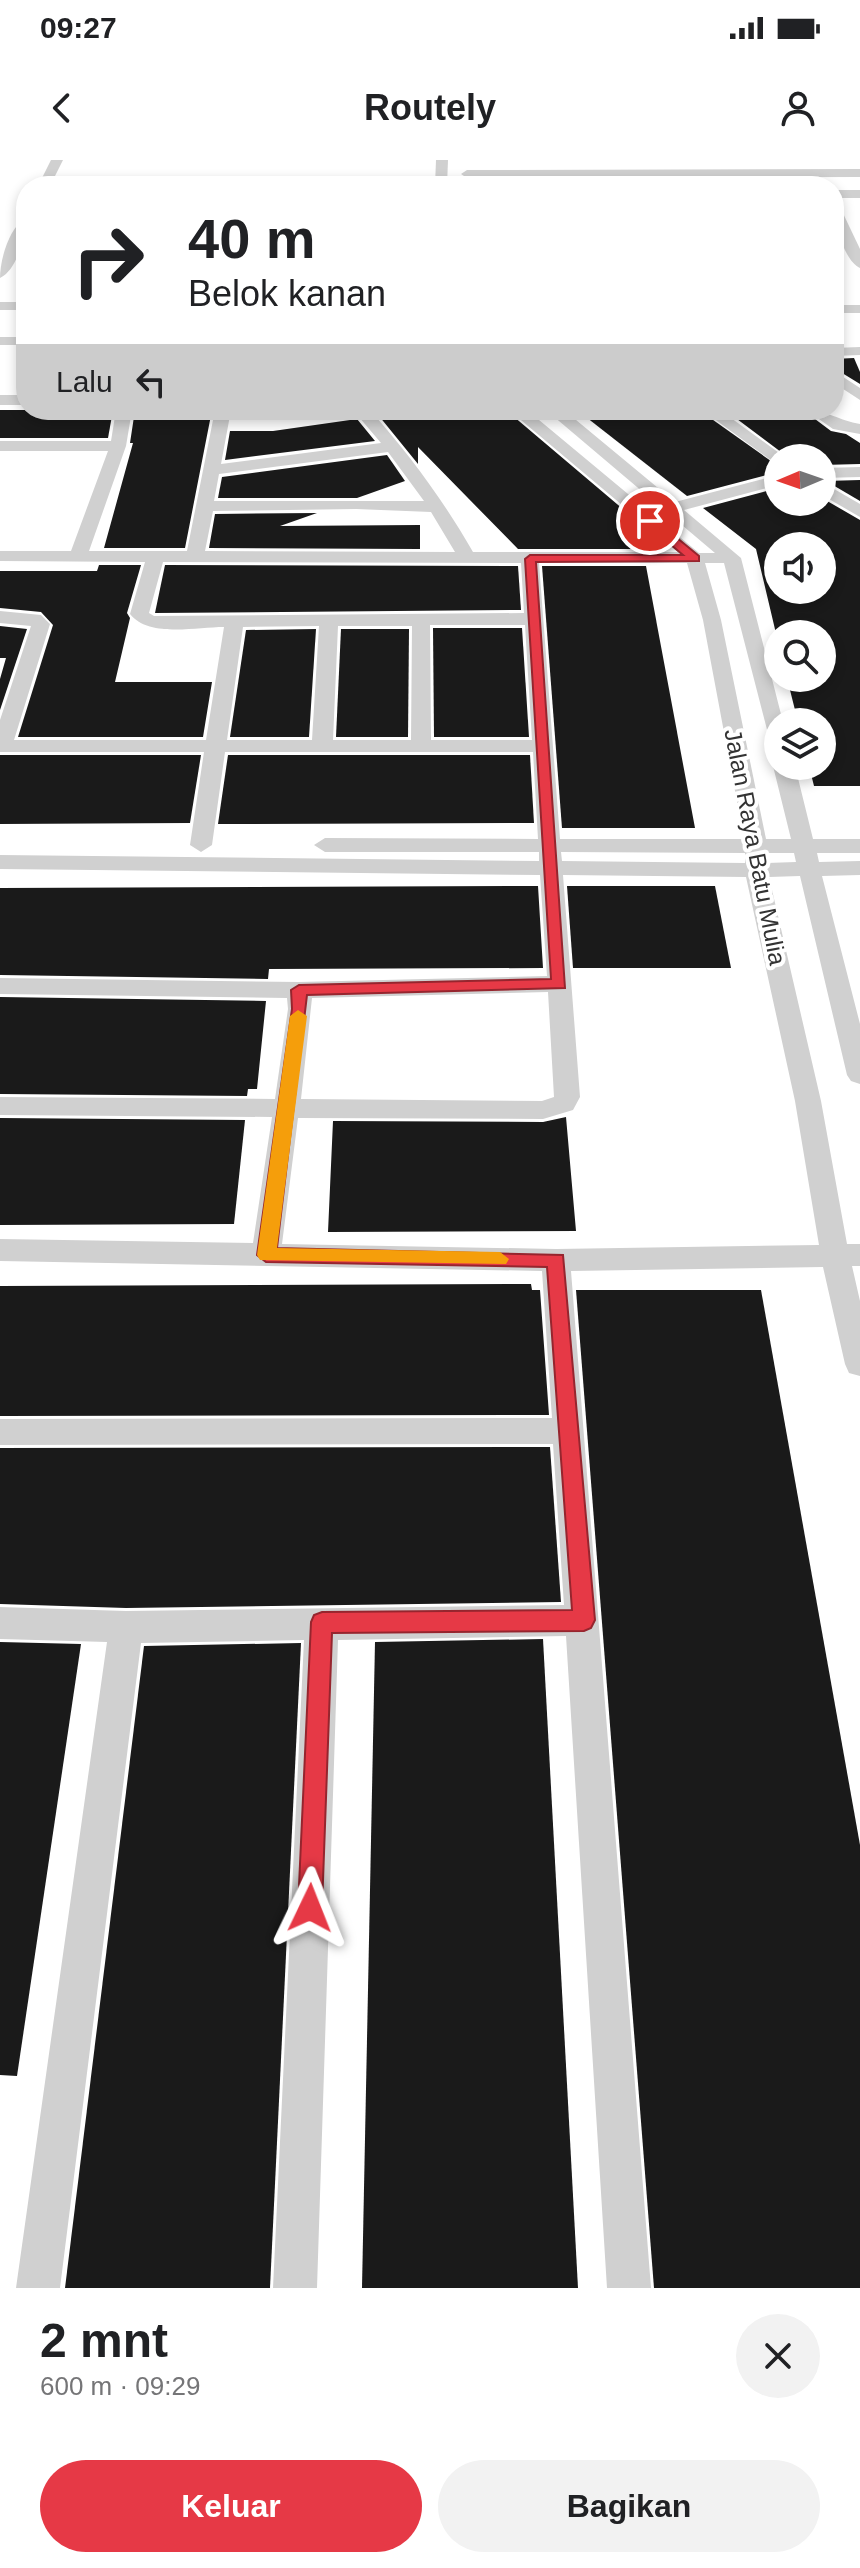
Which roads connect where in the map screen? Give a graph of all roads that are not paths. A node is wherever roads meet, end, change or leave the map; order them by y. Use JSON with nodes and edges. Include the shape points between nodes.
{"nodes":[{"id":1,"x":467,"y":173,"type":"edge"},
{"id":2,"x":860,"y":173,"type":"edge"},
{"id":3,"x":524,"y":176,"type":"edge"},
{"id":4,"x":720,"y":176,"type":"edge"},
{"id":5,"x":844,"y":224,"type":"edge"},
{"id":6,"x":16,"y":237,"type":"edge"},
{"id":7,"x":856,"y":244,"type":"edge"},
{"id":8,"x":856,"y":268,"type":"edge"},
{"id":9,"x":0,"y":274,"type":"edge"},
{"id":10,"x":122,"y":420,"type":"edge"},
{"id":11,"x":221,"y":420,"type":"edge"},
{"id":12,"x":370,"y":420,"type":"edge"},
{"id":13,"x":529,"y":420,"type":"edge"},
{"id":14,"x":566,"y":420,"type":"edge"},
{"id":15,"x":724,"y":420,"type":"edge"},
{"id":16,"x":830,"y":420,"type":"edge"},
{"id":17,"x":860,"y":429,"type":"edge"},
{"id":18,"x":0,"y":446,"type":"edge"},
{"id":19,"x":118,"y":446,"type":"junction"},
{"id":20,"x":394,"y":446,"type":"junction"},
{"id":21,"x":764,"y":448,"type":"edge"},
{"id":22,"x":212,"y":470,"type":"junction"},
{"id":23,"x":860,"y":472,"type":"edge"},
{"id":24,"x":836,"y":473,"type":"edge"},
{"id":25,"x":419,"y":481,"type":"junction"},
{"id":26,"x":764,"y":484,"type":"edge"},
{"id":27,"x":836,"y":496,"type":"edge"},
{"id":28,"x":356,"y":504,"type":"junction"},
{"id":29,"x":205,"y":506,"type":"junction"},
{"id":30,"x":439,"y":507,"type":"junction"},
{"id":31,"x":674,"y":507,"type":"junction"},
{"id":32,"x":860,"y":512,"type":"edge"},
{"id":33,"x":0,"y":556,"type":"edge"},
{"id":34,"x":78,"y":557,"type":"junction"},
{"id":35,"x":155,"y":558,"type":"junction"},
{"id":36,"x":195,"y":558,"type":"junction"},
{"id":37,"x":695,"y":558,"type":"junction"},
{"id":38,"x":732,"y":558,"type":"junction"},
{"id":39,"x":468,"y":559,"type":"junction"},
{"id":40,"x":530,"y":559,"type":"junction"},
{"id":41,"x":0,"y":617,"type":"edge"},
{"id":42,"x":534,"y":619,"type":"junction"},
{"id":43,"x":421,"y":620,"type":"junction"},
{"id":44,"x":329,"y":621,"type":"junction"},
{"id":45,"x":234,"y":623,"type":"junction"},
{"id":46,"x":770,"y":708,"type":"edge"},
{"id":47,"x":216,"y":745,"type":"junction"},
{"id":48,"x":1,"y":746,"type":"edge"},
{"id":49,"x":322,"y":746,"type":"junction"},
{"id":50,"x":541,"y":746,"type":"junction"},
{"id":51,"x":421,"y":747,"type":"junction"},
{"id":52,"x":788,"y":780,"type":"edge"},
{"id":53,"x":0,"y":843,"type":"edge"},
{"id":54,"x":201,"y":845,"type":"junction"},
{"id":55,"x":804,"y":845,"type":"junction"},
{"id":56,"x":756,"y":846,"type":"junction"},
{"id":57,"x":860,"y":846,"type":"edge"},
{"id":58,"x":549,"y":856,"type":"junction"},
{"id":59,"x":0,"y":862,"type":"edge"},
{"id":60,"x":860,"y":868,"type":"edge"},
{"id":61,"x":812,"y":869,"type":"junction"},
{"id":62,"x":756,"y":870,"type":"junction"},
{"id":63,"x":559,"y":984,"type":"junction"},
{"id":64,"x":0,"y":986,"type":"edge"},
{"id":65,"x":299,"y":990,"type":"junction"},
{"id":66,"x":860,"y":1075,"type":"edge"},
{"id":67,"x":0,"y":1106,"type":"edge"},
{"id":68,"x":284,"y":1108,"type":"junction"},
{"id":69,"x":0,"y":1250,"type":"edge"},
{"id":70,"x":266,"y":1255,"type":"junction"},
{"id":71,"x":848,"y":1256,"type":"edge"},
{"id":72,"x":556,"y":1260,"type":"junction"},
{"id":73,"x":860,"y":1364,"type":"edge"},
{"id":74,"x":569,"y":1431,"type":"junction"},
{"id":75,"x":0,"y":1432,"type":"edge"},
{"id":76,"x":584,"y":1620,"type":"junction"},
{"id":77,"x":322,"y":1622,"type":"junction"},
{"id":78,"x":0,"y":1623,"type":"edge"},
{"id":79,"x":126,"y":1627,"type":"junction"},
{"id":80,"x":38,"y":2288,"type":"edge"},
{"id":81,"x":295,"y":2288,"type":"edge"},
{"id":82,"x":629,"y":2288,"type":"edge"}],
"edges":[{"from":1,"to":3,"type":"street"},
{"from":2,"to":4,"type":"street"},
{"from":5,"to":7,"type":"street"},
{"from":6,"to":9,"type":"street"},
{"from":7,"to":8,"type":"street"},
{"from":10,"to":19,"type":"street"},
{"from":11,"to":22,"type":"street"},
{"from":12,"to":20,"type":"street"},
{"from":13,"to":37,"type":"street"},
{"from":14,"to":31,"type":"street"},
{"from":15,"to":21,"type":"street"},
{"from":16,"to":17,"type":"street"},
{"from":18,"to":19,"type":"street"},
{"from":19,"to":34,"type":"street"},
{"from":20,"to":22,"type":"street"},
{"from":20,"to":25,"type":"street"},
{"from":22,"to":29,"type":"street"},
{"from":23,"to":24,"type":"street"},
{"from":25,"to":28,"type":"street"},
{"from":25,"to":30,"type":"street"},
{"from":26,"to":31,"type":"street"},
{"from":27,"to":32,"type":"street"},
{"from":28,"to":29,"type":"street"},
{"from":28,"to":30,"type":"street"},
{"from":29,"to":36,"type":"street"},
{"from":30,"to":39,"type":"street"},
{"from":31,"to":38,"type":"street"},
{"from":33,"to":34,"type":"street"},
{"from":34,"to":35,"type":"street"},
{"from":35,"to":36,"type":"street"},
{"from":35,"to":45,"type":"street","via":[[139,614],[144,619],[161,624]]},
{"from":36,"to":39,"type":"street"},
{"from":37,"to":38,"type":"street"},
{"from":37,"to":40,"type":"street"},
{"from":37,"to":56,"type":"street","name":"Jalan Raya Batu Mulia"},
{"from":38,"to":46,"type":"street"},
{"from":39,"to":40,"type":"street"},
{"from":40,"to":42,"type":"street"},
{"from":41,"to":48,"type":"street","via":[[41,624]]},
{"from":42,"to":43,"type":"street"},
{"from":42,"to":50,"type":"street"},
{"from":43,"to":44,"type":"street"},
{"from":43,"to":51,"type":"street"},
{"from":44,"to":45,"type":"street"},
{"from":44,"to":49,"type":"street"},
{"from":45,"to":47,"type":"street"},
{"from":47,"to":48,"type":"street"},
{"from":47,"to":49,"type":"street"},
{"from":47,"to":54,"type":"street"},
{"from":49,"to":51,"type":"street"},
{"from":50,"to":51,"type":"street"},
{"from":50,"to":58,"type":"street"},
{"from":52,"to":55,"type":"street"},
{"from":53,"to":54,"type":"street"},
{"from":54,"to":58,"type":"street"},
{"from":55,"to":56,"type":"street"},
{"from":55,"to":57,"type":"street"},
{"from":55,"to":61,"type":"street"},
{"from":56,"to":58,"type":"street"},
{"from":56,"to":62,"type":"street","name":"Jalan Raya Batu Mulia"},
{"from":58,"to":59,"type":"street"},
{"from":58,"to":62,"type":"street"},
{"from":58,"to":63,"type":"street"},
{"from":60,"to":61,"type":"street"},
{"from":61,"to":62,"type":"street"},
{"from":61,"to":66,"type":"street"},
{"from":62,"to":71,"type":"street","name":"Jalan Raya Batu Mulia"},
{"from":63,"to":65,"type":"street"},
{"from":63,"to":68,"type":"street","via":[[567,1097],[560,1106]]},
{"from":64,"to":65,"type":"street"},
{"from":65,"to":68,"type":"street"},
{"from":67,"to":68,"type":"street"},
{"from":68,"to":70,"type":"street"},
{"from":69,"to":70,"type":"street"},
{"from":70,"to":72,"type":"street"},
{"from":71,"to":72,"type":"street"},
{"from":71,"to":73,"type":"street","name":"Jalan Raya Batu Mulia"},
{"from":72,"to":74,"type":"street"},
{"from":74,"to":75,"type":"street"},
{"from":74,"to":76,"type":"street"},
{"from":76,"to":77,"type":"street"},
{"from":76,"to":82,"type":"street"},
{"from":77,"to":79,"type":"street"},
{"from":77,"to":81,"type":"street"},
{"from":78,"to":79,"type":"street"},
{"from":79,"to":80,"type":"street"}]}
